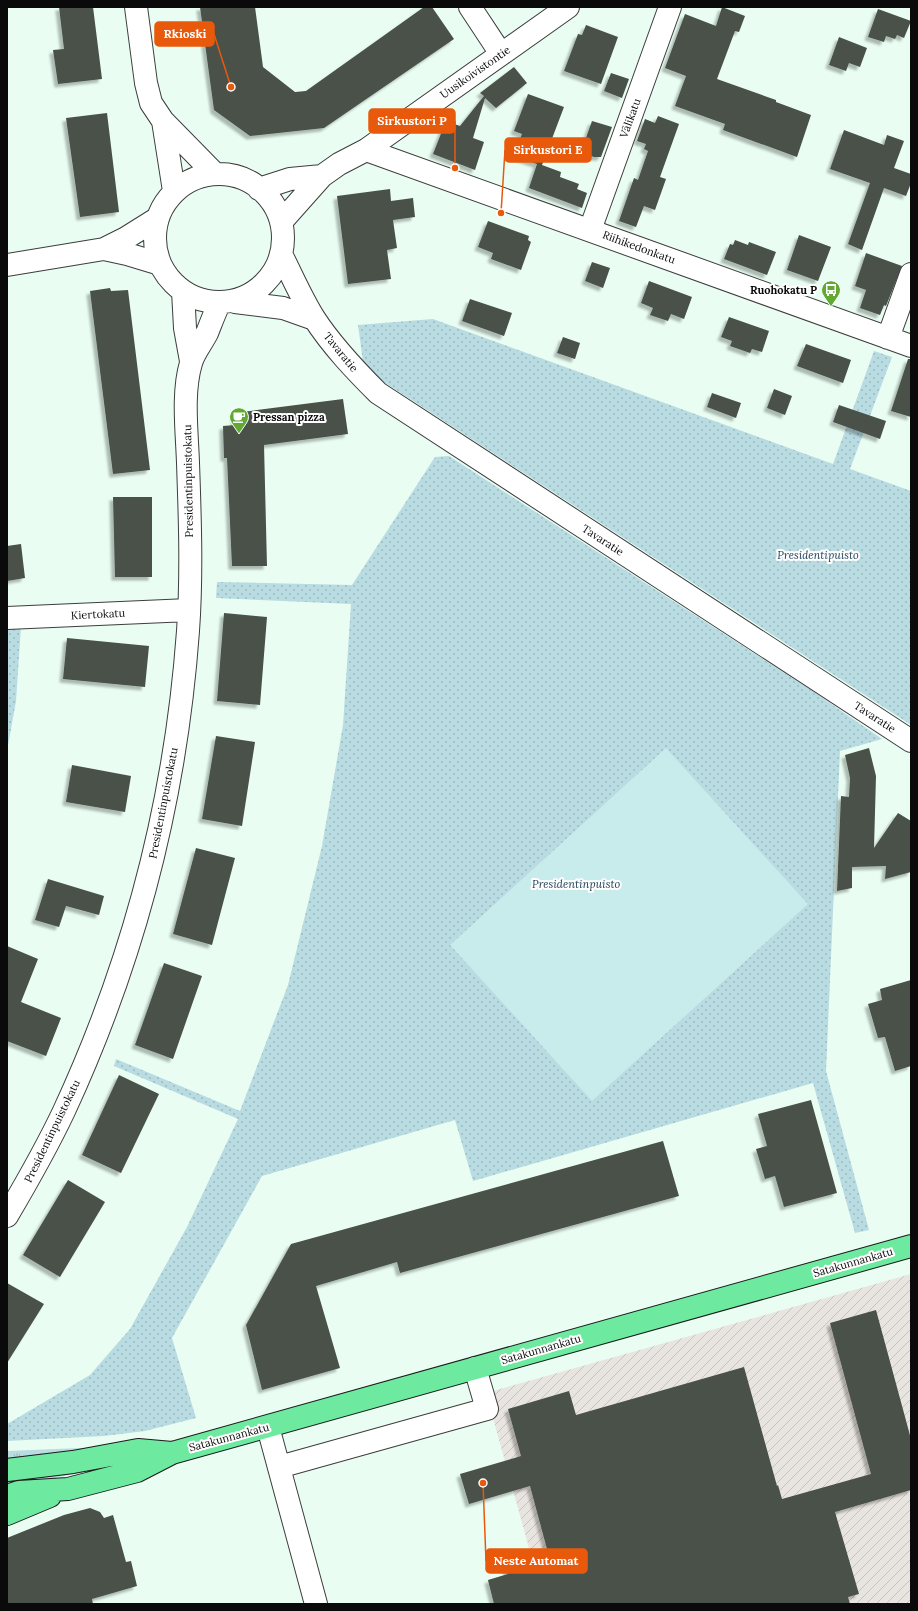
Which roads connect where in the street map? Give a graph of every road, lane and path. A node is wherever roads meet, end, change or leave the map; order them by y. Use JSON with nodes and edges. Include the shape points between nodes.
{"nodes":[{"id":1,"x":136,"y":7,"type":"edge"},
{"id":2,"x":470,"y":7,"type":"edge"},
{"id":3,"x":568,"y":7,"type":"edge"},
{"id":4,"x":670,"y":7,"type":"edge"},
{"id":5,"x":501,"y":54,"type":"junction"},
{"id":6,"x":163,"y":121,"type":"junction"},
{"id":7,"x":366,"y":150,"type":"junction"},
{"id":8,"x":215,"y":174,"type":"junction"},
{"id":9,"x":322,"y":176,"type":"junction"},
{"id":10,"x":259,"y":189,"type":"junction"},
{"id":11,"x":174,"y":191,"type":"junction"},
{"id":12,"x":158,"y":218,"type":"junction"},
{"id":13,"x":282,"y":221,"type":"junction"},
{"id":14,"x":590,"y":230,"type":"junction"},
{"id":15,"x":104,"y":249,"type":"junction"},
{"id":16,"x":283,"y":258,"type":"junction"},
{"id":17,"x":7,"y":264,"type":"edge"},
{"id":18,"x":160,"y":264,"type":"junction"},
{"id":19,"x":911,"y":274,"type":"edge"},
{"id":20,"x":182,"y":291,"type":"junction"},
{"id":21,"x":226,"y":302,"type":"junction"},
{"id":22,"x":314,"y":319,"type":"junction"},
{"id":23,"x":888,"y":338,"type":"junction"},
{"id":24,"x":911,"y":346,"type":"edge"},
{"id":25,"x":191,"y":361,"type":"junction"},
{"id":26,"x":189,"y":610,"type":"junction"},
{"id":27,"x":7,"y":618,"type":"edge"},
{"id":28,"x":911,"y":741,"type":"edge"},
{"id":29,"x":7,"y":1216,"type":"edge"},
{"id":30,"x":911,"y":1246,"type":"edge"},
{"id":31,"x":475,"y":1368,"type":"junction"},
{"id":32,"x":268,"y":1427,"type":"junction"},
{"id":33,"x":172,"y":1453,"type":"junction"},
{"id":34,"x":278,"y":1467,"type":"junction"},
{"id":35,"x":7,"y":1470,"type":"edge"},
{"id":36,"x":68,"y":1489,"type":"junction"},
{"id":37,"x":7,"y":1496,"type":"edge"},
{"id":38,"x":7,"y":1514,"type":"edge"},
{"id":39,"x":316,"y":1604,"type":"edge"}],
"edges":[{"from":1,"to":6,"type":"street","via":[[146,83],[151,103]]},
{"from":2,"to":5,"type":"street"},
{"from":3,"to":5,"type":"street","name":"Uusikoivistontie"},
{"from":4,"to":14,"type":"street","name":"Välikatu"},
{"from":5,"to":7,"type":"street","name":"Uusikoivistontie"},
{"from":6,"to":8,"type":"street"},
{"from":6,"to":11,"type":"street"},
{"from":7,"to":9,"type":"street","name":"Uusikoivistontie"},
{"from":7,"to":14,"type":"street","name":"Riihikedonkatu"},
{"from":8,"to":10,"type":"street","via":[[239,178]]},
{"from":8,"to":11,"type":"street","via":[[195,177]]},
{"from":9,"to":10,"type":"street","via":[[290,179]]},
{"from":9,"to":13,"type":"street","name":"Uusikoivistontie"},
{"from":10,"to":13,"type":"street","via":[[273,204]]},
{"from":11,"to":12,"type":"street"},
{"from":12,"to":15,"type":"street"},
{"from":12,"to":18,"type":"street","via":[[155,239]]},
{"from":13,"to":16,"type":"street"},
{"from":14,"to":23,"type":"street","name":"Riihikedonkatu"},
{"from":15,"to":17,"type":"street"},
{"from":15,"to":18,"type":"street"},
{"from":16,"to":21,"type":"street","via":[[269,280],[254,294]]},
{"from":16,"to":22,"type":"street","name":"Tavaratie"},
{"from":18,"to":20,"type":"street"},
{"from":19,"to":23,"type":"street"},
{"from":20,"to":21,"type":"street","via":[[202,301]]},
{"from":20,"to":25,"type":"street","name":"Presidentinpuistokatu"},
{"from":21,"to":22,"type":"street","via":[[283,308]]},
{"from":21,"to":25,"type":"street","name":"Presidentinpuistokatu"},
{"from":22,"to":28,"type":"street","name":"Tavaratie","via":[[350,365],[378,393]]},
{"from":23,"to":24,"type":"street","name":"Riihikedonkatu"},
{"from":25,"to":26,"type":"street","name":"Presidentinpuistokatu","via":[[187,385]]},
{"from":26,"to":27,"type":"street","name":"Kiertokatu"},
{"from":26,"to":29,"type":"street","name":"Presidentinpuistokatu","via":[[181,703],[170,782],[133,934],[92,1047],[64,1112]]},
{"from":30,"to":31,"type":"main road","name":"Satakunnankatu"},
{"from":31,"to":32,"type":"main road","name":"Satakunnankatu"},
{"from":31,"to":34,"type":"street","via":[[487,1409]]},
{"from":32,"to":33,"type":"main road","name":"Satakunnankatu"},
{"from":32,"to":34,"type":"street"},
{"from":33,"to":35,"type":"main road","name":"Satakunnankatu","via":[[138,1450],[73,1462]]},
{"from":33,"to":36,"type":"main road","name":"Satakunnankatu","via":[[137,1471]]},
{"from":34,"to":39,"type":"street"},
{"from":36,"to":37,"type":"main road","name":"Satakunnankatu","via":[[19,1492]]},
{"from":36,"to":38,"type":"main road"}]}
